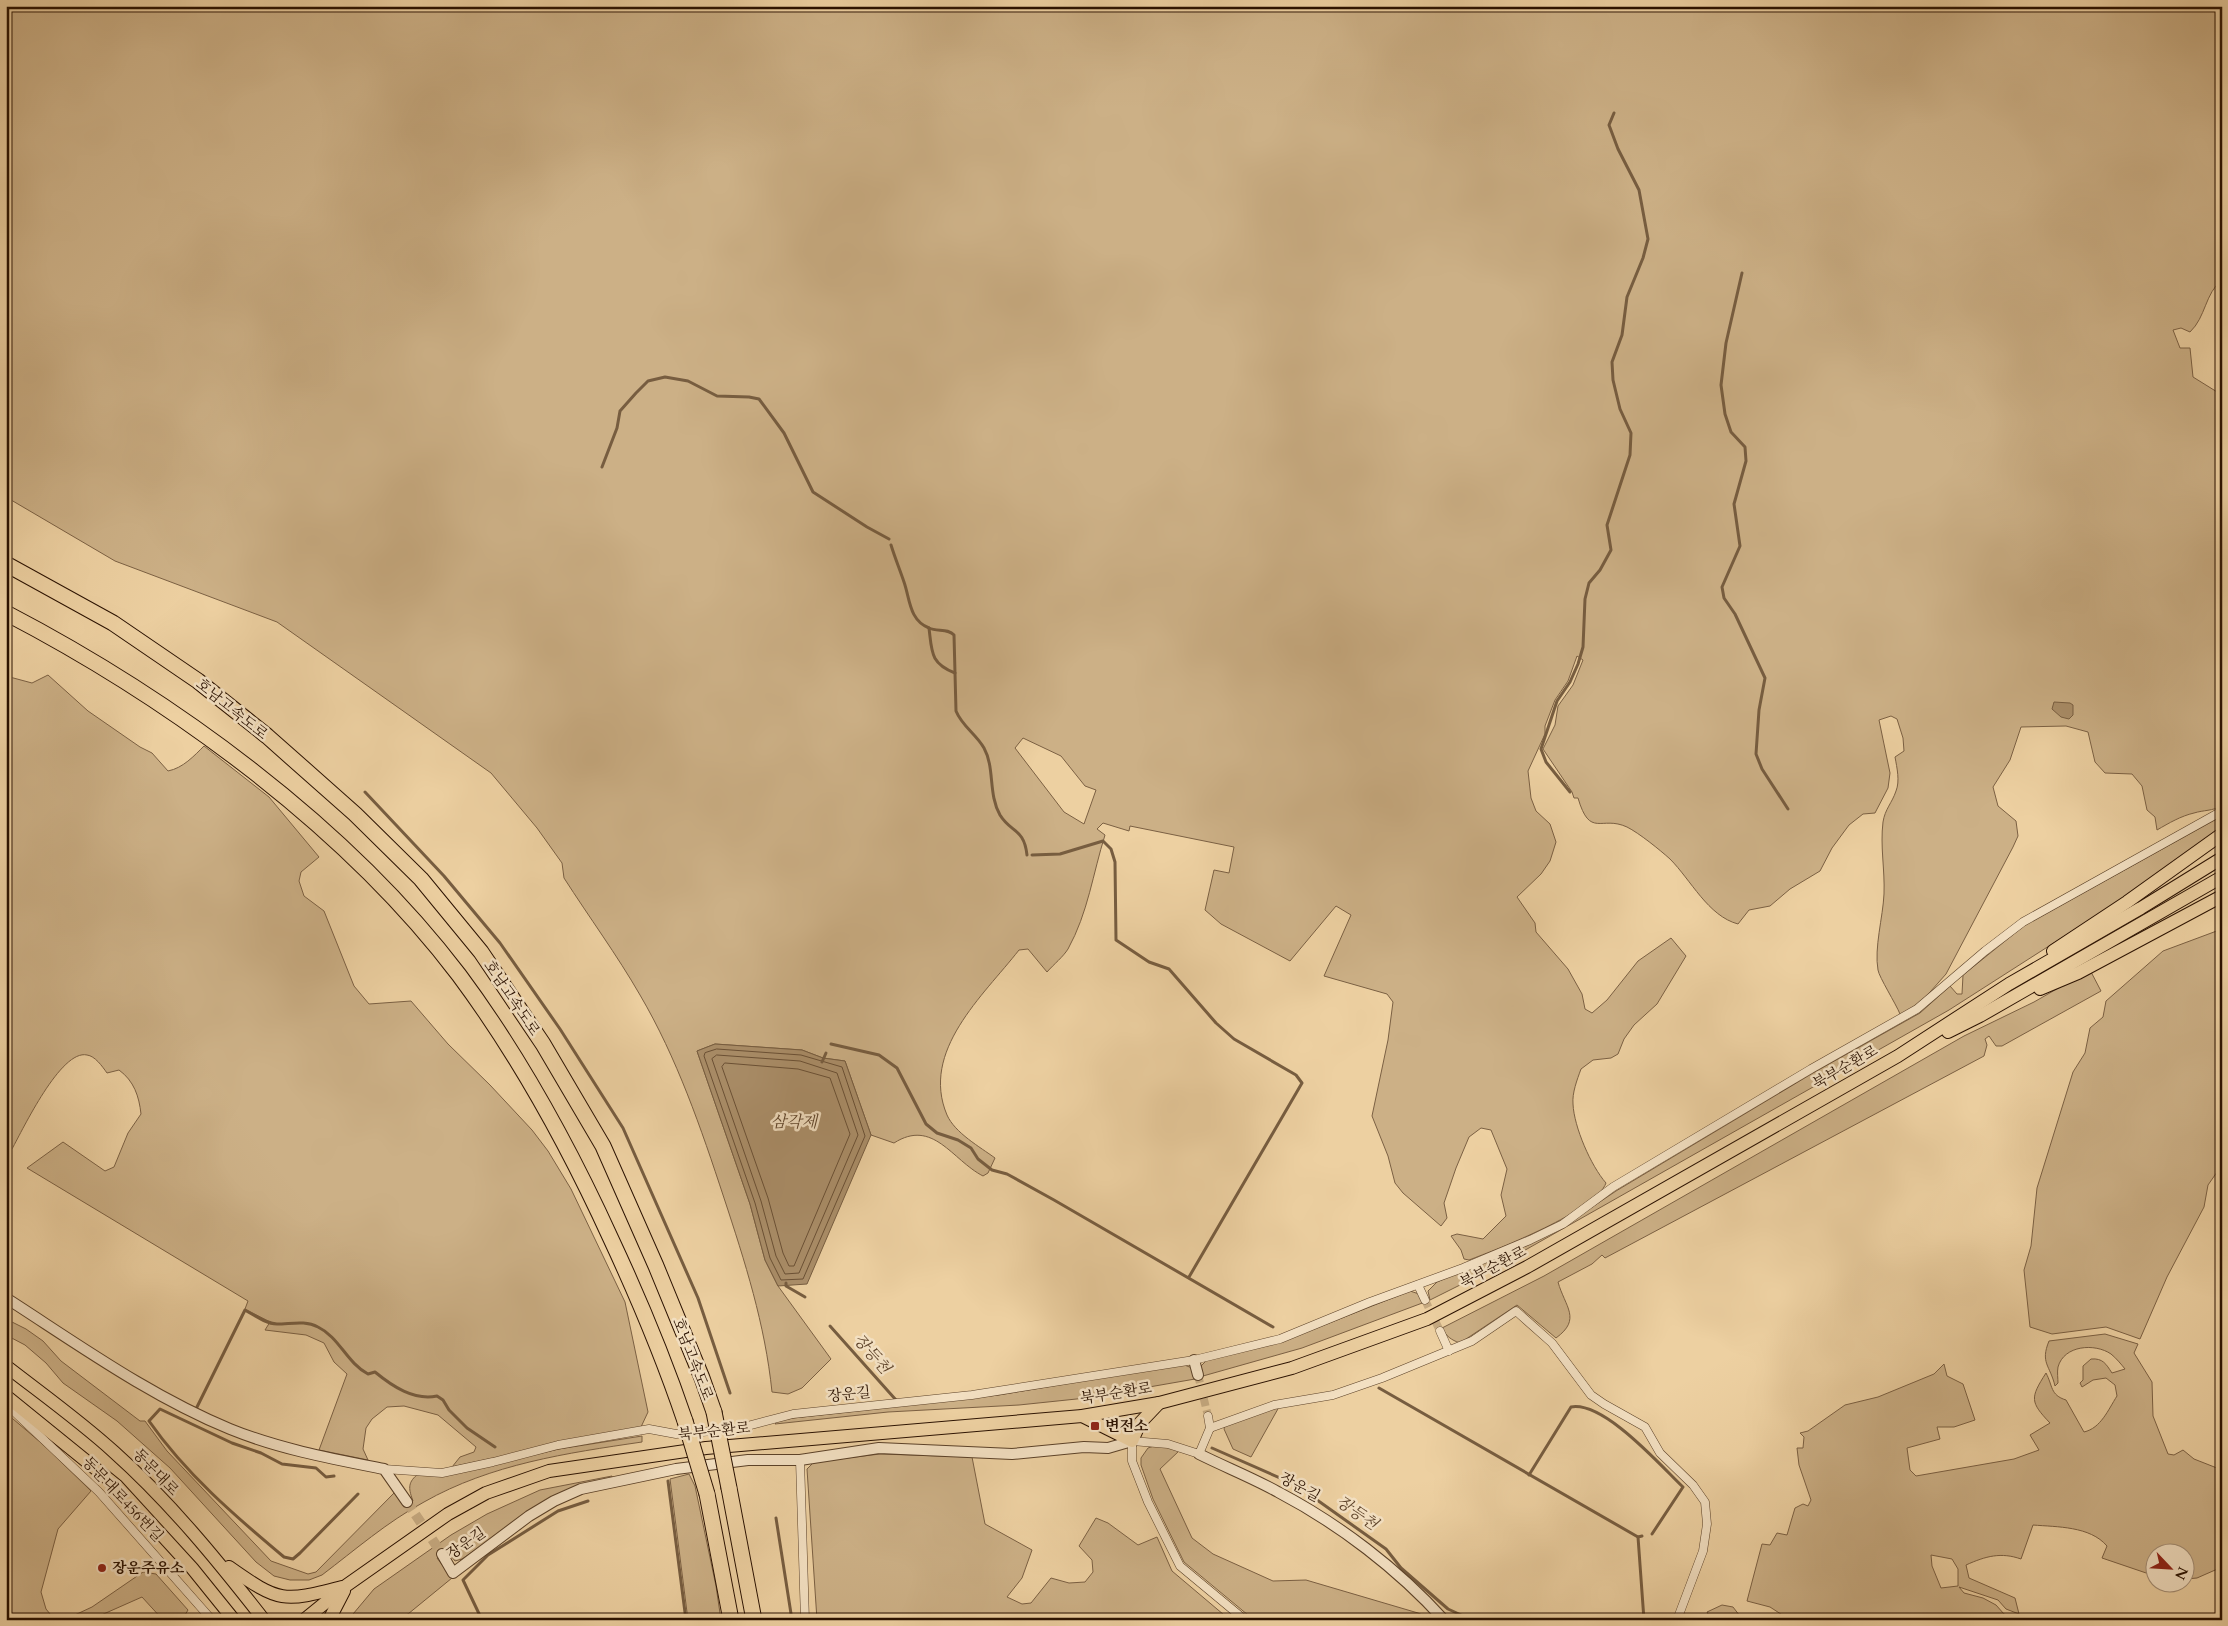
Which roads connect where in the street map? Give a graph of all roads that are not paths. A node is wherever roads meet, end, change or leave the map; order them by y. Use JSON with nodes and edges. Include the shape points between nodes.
{"nodes":[{"id":1,"x":6,"y":564,"type":"edge"},
{"id":2,"x":6,"y":613,"type":"edge"},
{"id":3,"x":2222,"y":811,"type":"edge"},
{"id":4,"x":2222,"y":834,"type":"edge"},
{"id":5,"x":2222,"y":858,"type":"edge"},
{"id":6,"x":2222,"y":877,"type":"edge"},
{"id":7,"x":2222,"y":896,"type":"edge"},
{"id":8,"x":2009,"y":984,"type":"junction"},
{"id":9,"x":1996,"y":1007,"type":"junction"},
{"id":10,"x":1898,"y":1056,"type":"junction"},
{"id":11,"x":1418,"y":1285,"type":"junction"},
{"id":12,"x":6,"y":1298,"type":"edge"},
{"id":13,"x":1425,"y":1300,"type":"tunnel mouth"},
{"id":14,"x":1440,"y":1332,"type":"tunnel mouth"},
{"id":15,"x":1449,"y":1351,"type":"junction"},
{"id":16,"x":1194,"y":1360,"type":"junction"},
{"id":17,"x":6,"y":1366,"type":"edge"},
{"id":18,"x":1198,"y":1375,"type":"tunnel mouth"},
{"id":19,"x":6,"y":1396,"type":"edge"},
{"id":20,"x":1159,"y":1402,"type":"junction"},
{"id":21,"x":6,"y":1404,"type":"edge"},
{"id":22,"x":1082,"y":1416,"type":"junction"},
{"id":23,"x":1208,"y":1416,"type":"tunnel mouth"},
{"id":24,"x":1210,"y":1428,"type":"junction"},
{"id":25,"x":1132,"y":1441,"type":"junction"},
{"id":26,"x":1198,"y":1454,"type":"junction"},
{"id":27,"x":800,"y":1460,"type":"junction"},
{"id":28,"x":384,"y":1469,"type":"junction"},
{"id":29,"x":407,"y":1502,"type":"tunnel mouth"},
{"id":30,"x":442,"y":1554,"type":"tunnel mouth"},
{"id":31,"x":217,"y":1559,"type":"junction"},
{"id":32,"x":347,"y":1586,"type":"junction"},
{"id":33,"x":212,"y":1620,"type":"edge"},
{"id":34,"x":234,"y":1620,"type":"edge"},
{"id":35,"x":264,"y":1620,"type":"edge"},
{"id":36,"x":304,"y":1620,"type":"edge"},
{"id":37,"x":329,"y":1620,"type":"edge"},
{"id":38,"x":730,"y":1620,"type":"edge"},
{"id":39,"x":754,"y":1620,"type":"edge"},
{"id":40,"x":804,"y":1620,"type":"edge"},
{"id":41,"x":1245,"y":1620,"type":"edge"},
{"id":42,"x":1444,"y":1620,"type":"edge"},
{"id":43,"x":1677,"y":1620,"type":"edge"}],
"edges":[{"from":1,"to":39,"type":"highway","name":"호남고속도로","bridge":true,"via":[[113,623],[198,681],[267,736],[355,814],[433,894],[481,952],[543,1044],[603,1146],[670,1301],[714,1412]]},
{"from":2,"to":38,"type":"highway","name":"호남고속도로","bridge":true,"via":[[114,675],[252,770],[335,840],[405,912],[458,974],[517,1060],[578,1167],[664,1359],[707,1494]]},
{"from":3,"to":11,"type":"street","name":"장운길","via":[[2024,922],[1917,1010],[1614,1188],[1563,1224]]},
{"from":4,"to":8,"type":"main road"},
{"from":5,"to":8,"type":"main road"},
{"from":6,"to":9,"type":"main road"},
{"from":7,"to":9,"type":"main road","via":[[2078,973]]},
{"from":8,"to":10,"type":"main road"},
{"from":9,"to":10,"type":"main road"},
{"from":10,"to":20,"type":"main road","name":"북부순환로","via":[[1527,1267],[1427,1319],[1292,1368]]},
{"from":11,"to":13,"type":"street"},
{"from":11,"to":16,"type":"street","name":"장운길","via":[[1280,1339]]},
{"from":12,"to":28,"type":"street","via":[[143,1386],[229,1428],[299,1451]]},
{"from":14,"to":15,"type":"street"},
{"from":15,"to":24,"type":"street","via":[[1334,1395],[1274,1405]]},
{"from":15,"to":43,"type":"street","via":[[1472,1341],[1516,1311],[1552,1343],[1591,1395],[1645,1427],[1660,1453],[1693,1485],[1705,1502],[1707,1524],[1703,1551]]},
{"from":16,"to":18,"type":"street"},
{"from":16,"to":28,"type":"street","name":"장운길","via":[[972,1395],[793,1414],[736,1429],[676,1434],[649,1429],[558,1445],[442,1472]]},
{"from":17,"to":31,"type":"main road","name":"동문대로","via":[[113,1451]]},
{"from":19,"to":34,"type":"main road","via":[[118,1486]]},
{"from":20,"to":22,"type":"main road","name":"북부순환로"},
{"from":20,"to":25,"type":"main road","via":[[1140,1423]]},
{"from":21,"to":33,"type":"street","name":"동문대로456번길","via":[[99,1492]]},
{"from":22,"to":25,"type":"main road"},
{"from":22,"to":32,"type":"main road","name":"북부순환로","via":[[706,1448],[549,1471],[486,1494],[448,1514]]},
{"from":23,"to":24,"type":"street"},
{"from":24,"to":26,"type":"street"},
{"from":25,"to":26,"type":"street","name":"장운길","via":[[1168,1444]]},
{"from":25,"to":27,"type":"street","name":"장운길","via":[[1108,1448],[1012,1454],[879,1448]]},
{"from":25,"to":41,"type":"street","via":[[1132,1461],[1180,1566]]},
{"from":26,"to":42,"type":"street","name":"장운길","via":[[1276,1490],[1330,1522],[1375,1556]]},
{"from":27,"to":30,"type":"street","name":"장운길","via":[[748,1460],[676,1469],[581,1489],[529,1516],[453,1573]]},
{"from":27,"to":40,"type":"street"},
{"from":28,"to":29,"type":"street"},
{"from":31,"to":32,"type":"main road","via":[[267,1593],[282,1597],[306,1597]]},
{"from":31,"to":35,"type":"main road","name":"동문대로"},
{"from":32,"to":36,"type":"main road","name":"북부순환로"},
{"from":32,"to":37,"type":"main road"}]}
